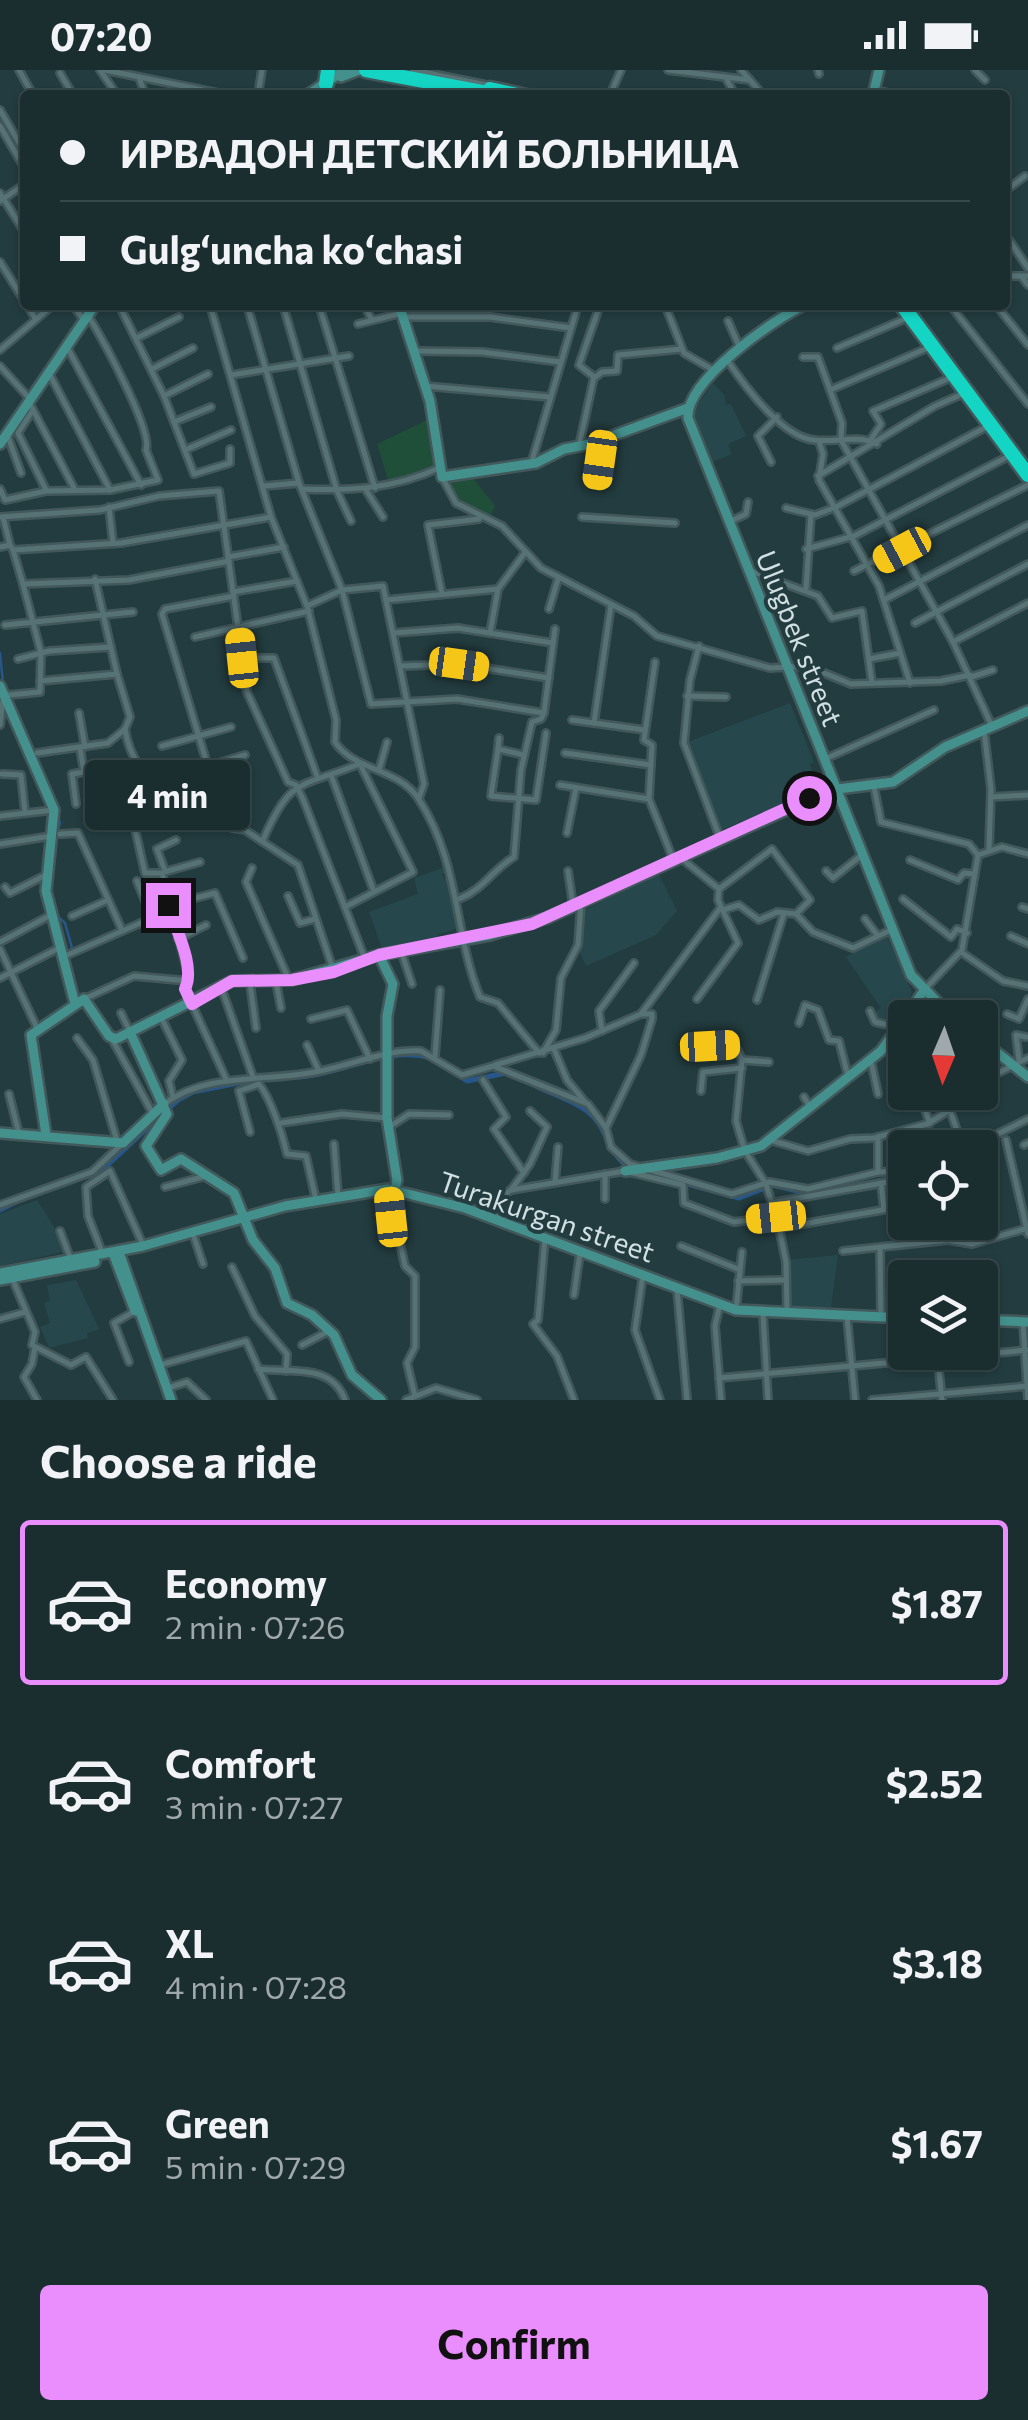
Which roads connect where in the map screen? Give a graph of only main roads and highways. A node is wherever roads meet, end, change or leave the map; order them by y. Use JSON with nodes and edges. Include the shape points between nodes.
{"nodes":[{"id":1,"x":362,"y":70,"type":"edge"},
{"id":2,"x":401,"y":70,"type":"edge"},
{"id":3,"x":471,"y":90,"type":"edge"},
{"id":4,"x":495,"y":90,"type":"edge"},
{"id":5,"x":907,"y":310,"type":"edge"},
{"id":6,"x":907,"y":310,"type":"edge"},
{"id":7,"x":1028,"y":472,"type":"edge"}],
"edges":[{"from":1,"to":3,"type":"highway"},
{"from":2,"to":4,"type":"highway"},
{"from":5,"to":7,"type":"highway"},
{"from":6,"to":7,"type":"highway"}]}
